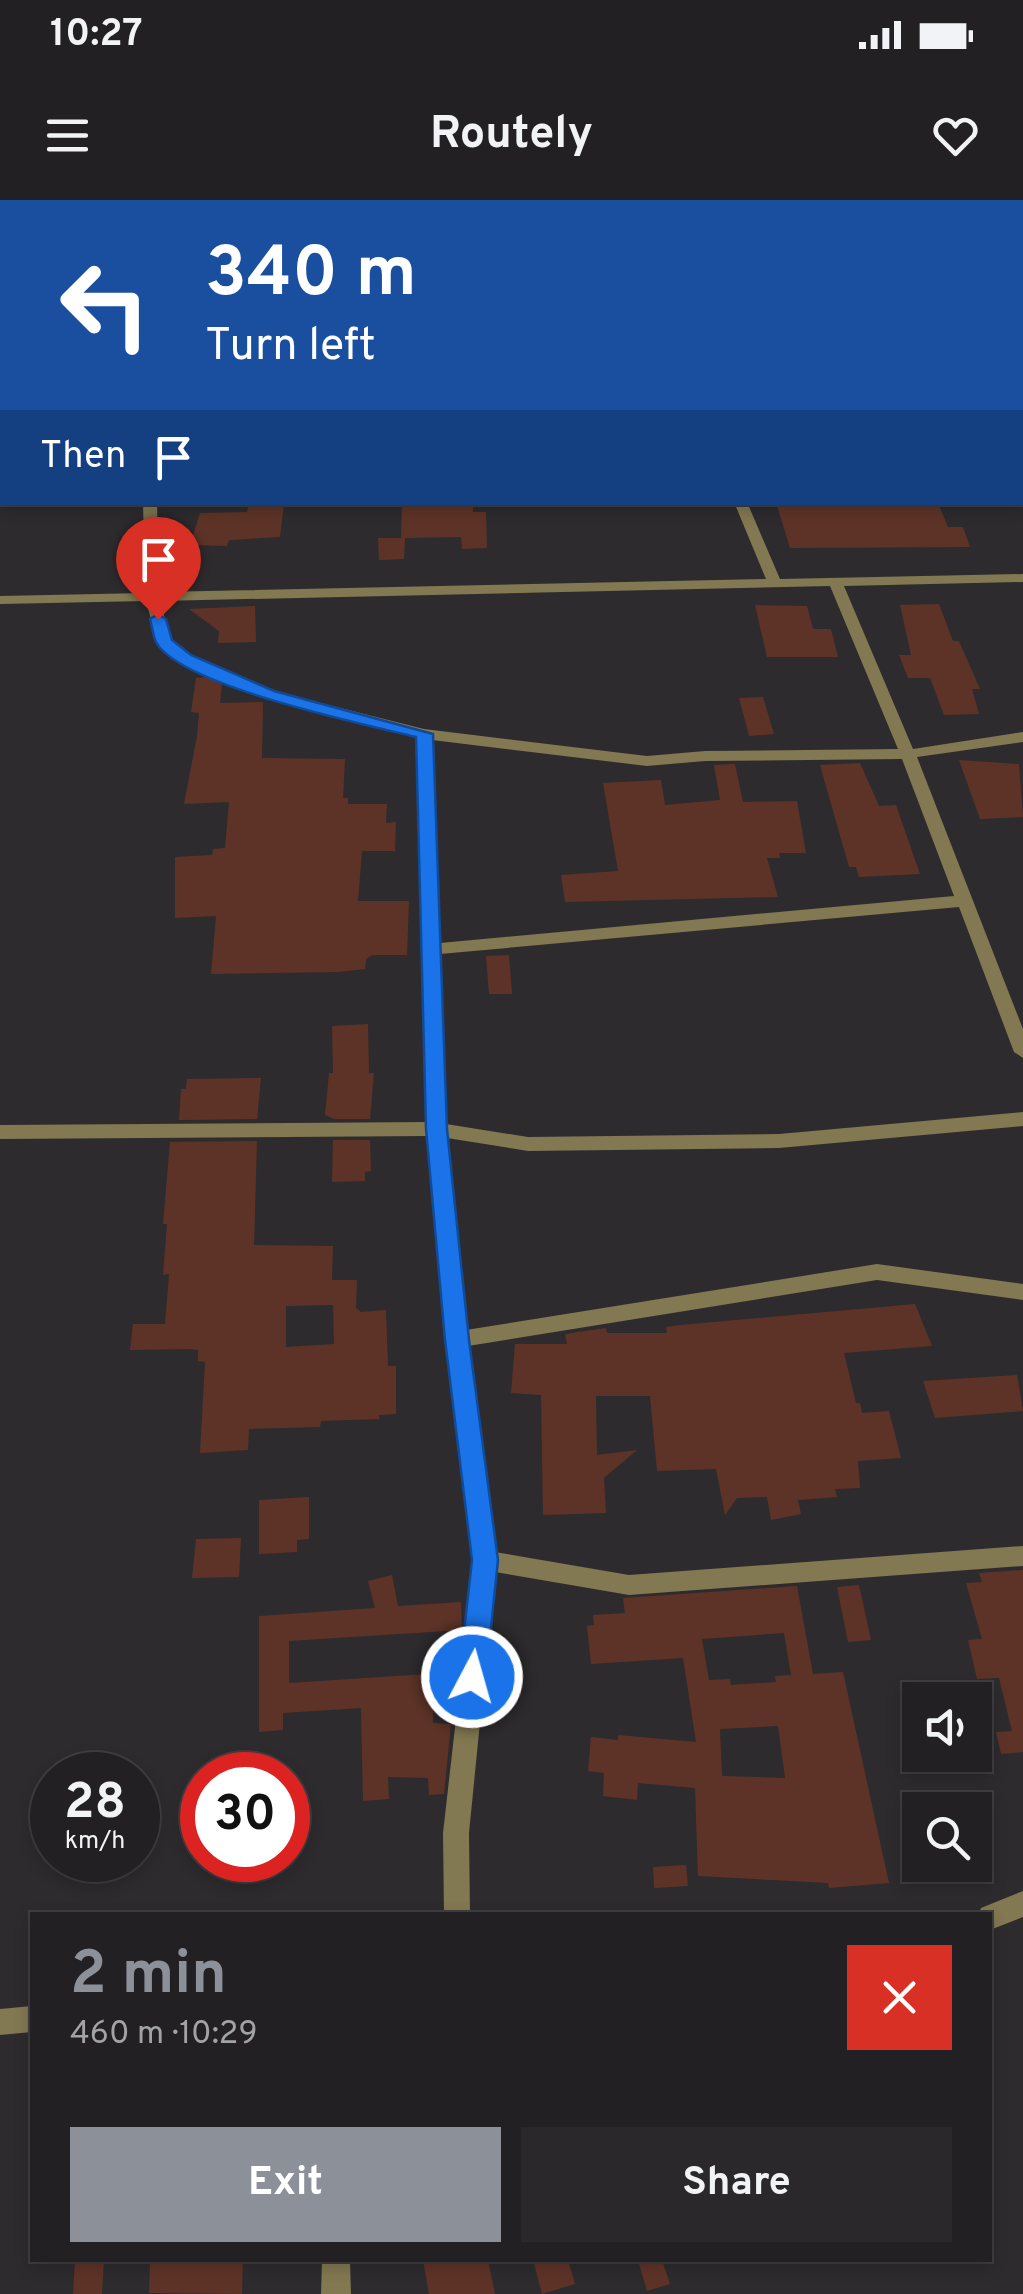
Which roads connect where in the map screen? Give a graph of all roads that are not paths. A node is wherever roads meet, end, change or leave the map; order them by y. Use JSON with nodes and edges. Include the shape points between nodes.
{"nodes":[{"id":1,"x":150,"y":505,"type":"edge"},
{"id":2,"x":741,"y":505,"type":"edge"},
{"id":3,"x":1023,"y":578,"type":"edge"},
{"id":4,"x":836,"y":584,"type":"junction"},
{"id":5,"x":776,"y":586,"type":"junction"},
{"id":6,"x":152,"y":597,"type":"junction"},
{"id":7,"x":0,"y":600,"type":"edge"},
{"id":8,"x":424,"y":734,"type":"junction"},
{"id":9,"x":1023,"y":738,"type":"edge"},
{"id":10,"x":908,"y":754,"type":"junction"},
{"id":11,"x":964,"y":902,"type":"junction"},
{"id":12,"x":432,"y":949,"type":"junction"},
{"id":13,"x":1023,"y":1052,"type":"edge"},
{"id":14,"x":1023,"y":1119,"type":"edge"},
{"id":15,"x":436,"y":1129,"type":"junction"},
{"id":16,"x":0,"y":1132,"type":"edge"},
{"id":17,"x":1023,"y":1292,"type":"edge"},
{"id":18,"x":457,"y":1340,"type":"junction"},
{"id":19,"x":1023,"y":1556,"type":"edge"},
{"id":20,"x":485,"y":1560,"type":"junction"},
{"id":21,"x":1023,"y":1904,"type":"edge"},
{"id":22,"x":457,"y":1912,"type":"edge"},
{"id":23,"x":992,"y":1915,"type":"edge"},
{"id":24,"x":30,"y":2019,"type":"edge"},
{"id":25,"x":0,"y":2022,"type":"edge"},
{"id":26,"x":336,"y":2262,"type":"edge"},
{"id":27,"x":336,"y":2294,"type":"edge"}],
"edges":[{"from":1,"to":6,"type":"street"},
{"from":2,"to":5,"type":"street"},
{"from":3,"to":4,"type":"street"},
{"from":4,"to":5,"type":"street"},
{"from":4,"to":10,"type":"street"},
{"from":5,"to":6,"type":"street"},
{"from":6,"to":7,"type":"street"},
{"from":6,"to":8,"type":"street","via":[[164,642],[185,659],[268,694]]},
{"from":8,"to":10,"type":"street","via":[[647,761]]},
{"from":8,"to":12,"type":"street"},
{"from":9,"to":10,"type":"street"},
{"from":10,"to":11,"type":"street"},
{"from":11,"to":12,"type":"street"},
{"from":11,"to":13,"type":"street"},
{"from":12,"to":15,"type":"street"},
{"from":14,"to":15,"type":"street","via":[[779,1141],[528,1144]]},
{"from":15,"to":16,"type":"street"},
{"from":15,"to":18,"type":"street"},
{"from":17,"to":18,"type":"street","via":[[878,1272]]},
{"from":18,"to":20,"type":"street"},
{"from":19,"to":20,"type":"street","via":[[628,1585]]},
{"from":20,"to":22,"type":"street","via":[[456,1833]]},
{"from":21,"to":23,"type":"street"},
{"from":24,"to":25,"type":"street"},
{"from":26,"to":27,"type":"street"}]}
